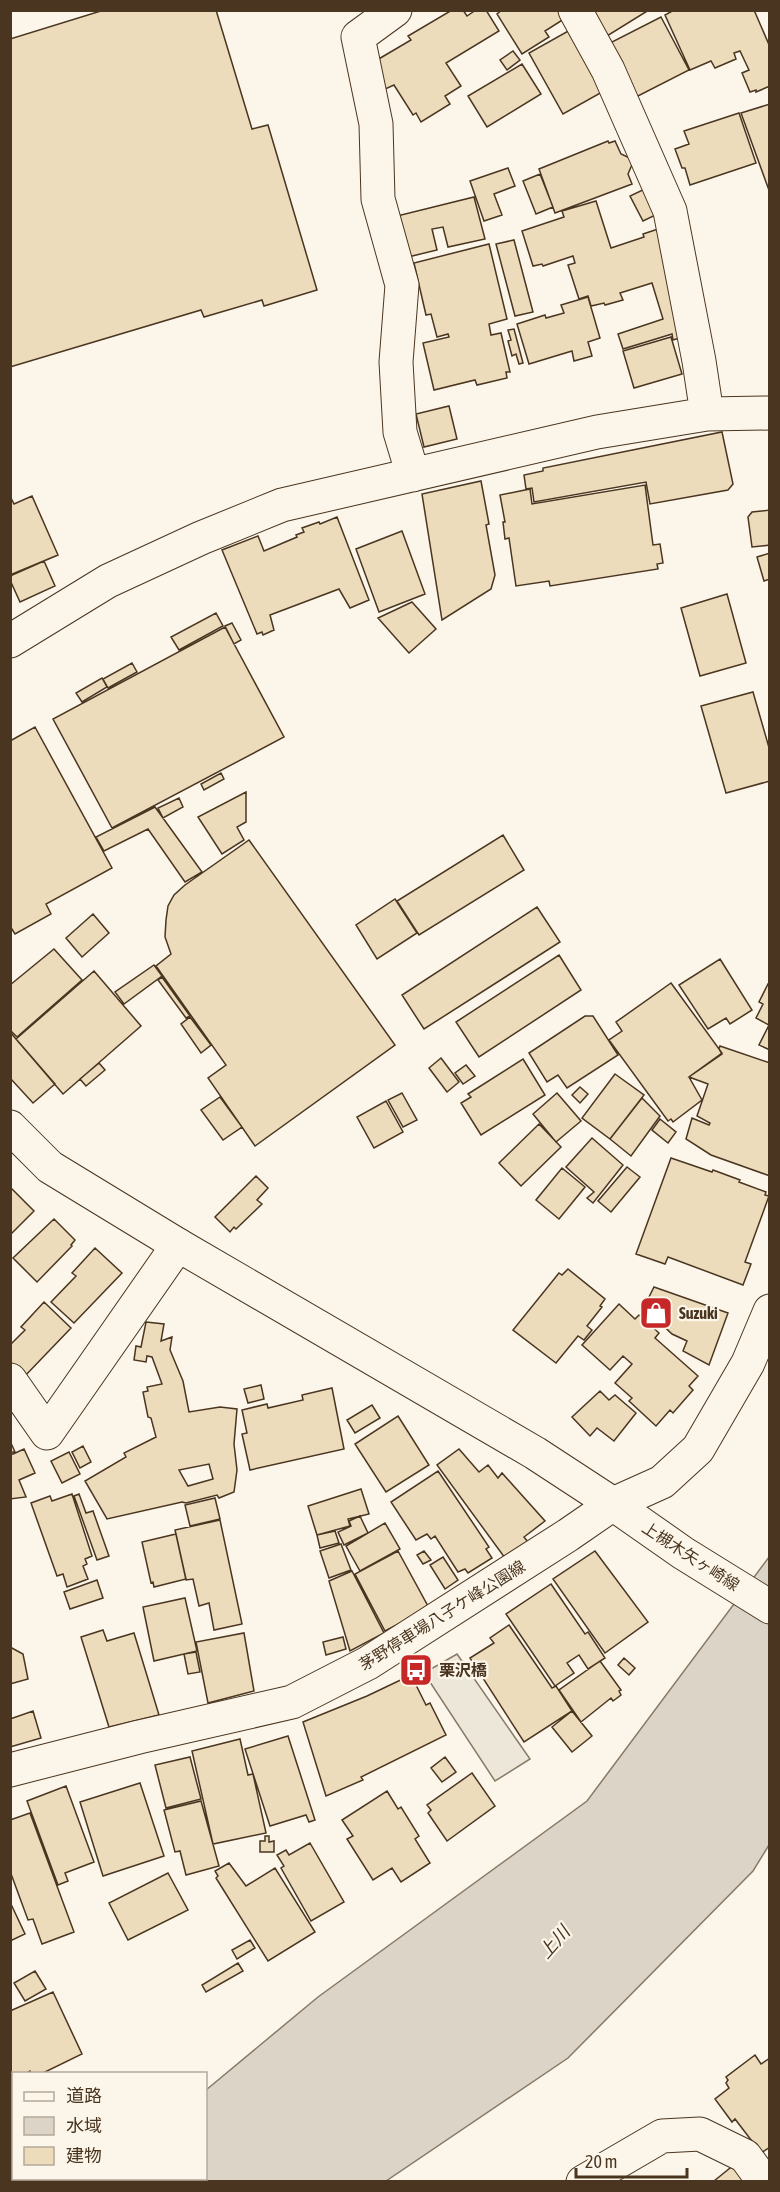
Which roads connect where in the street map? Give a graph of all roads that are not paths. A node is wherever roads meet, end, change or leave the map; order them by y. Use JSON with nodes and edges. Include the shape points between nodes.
{"nodes":[{"id":1,"x":395,"y":10,"type":"edge"},
{"id":2,"x":575,"y":10,"type":"edge"},
{"id":3,"x":770,"y":412,"type":"edge"},
{"id":4,"x":707,"y":414,"type":"junction"},
{"id":5,"x":413,"y":475,"type":"junction"},
{"id":6,"x":10,"y":641,"type":"edge"},
{"id":7,"x":10,"y":1127,"type":"edge"},
{"id":8,"x":178,"y":1245,"type":"junction"},
{"id":9,"x":769,"y":1310,"type":"edge"},
{"id":10,"x":10,"y":1380,"type":"edge"},
{"id":11,"x":613,"y":1504,"type":"junction"},
{"id":12,"x":770,"y":1607,"type":"edge"},
{"id":13,"x":10,"y":1770,"type":"edge"},
{"id":14,"x":583,"y":2181,"type":"edge"},
{"id":15,"x":764,"y":2181,"type":"edge"}],
"edges":[{"from":1,"to":5,"type":"street","via":[[358,37],[376,124],[378,199],[402,285],[396,363],[400,432]]},
{"from":2,"to":4,"type":"street","via":[[608,70],[670,212]]},
{"from":3,"to":4,"type":"street"},
{"from":4,"to":5,"type":"street","via":[[597,432]]},
{"from":5,"to":6,"type":"street","via":[[282,506],[211,534],[108,581]]},
{"from":7,"to":8,"type":"street","name":"上槻木矢ヶ崎線","via":[[50,1167]]},
{"from":8,"to":10,"type":"street","via":[[47,1433]]},
{"from":8,"to":11,"type":"street","name":"上槻木矢ヶ崎線","via":[[535,1454]]},
{"from":9,"to":11,"type":"street","name":"茅野停車場八子ケ峰公園線","via":[[748,1364],[698,1449],[662,1482]]},
{"from":11,"to":12,"type":"street","name":"上槻木矢ヶ崎線"},
{"from":11,"to":13,"type":"street","name":"茅野停車場八子ケ峰公園線","via":[[368,1663],[292,1702]]},
{"from":14,"to":15,"type":"street","via":[[662,2136],[700,2134],[746,2156]]}]}
